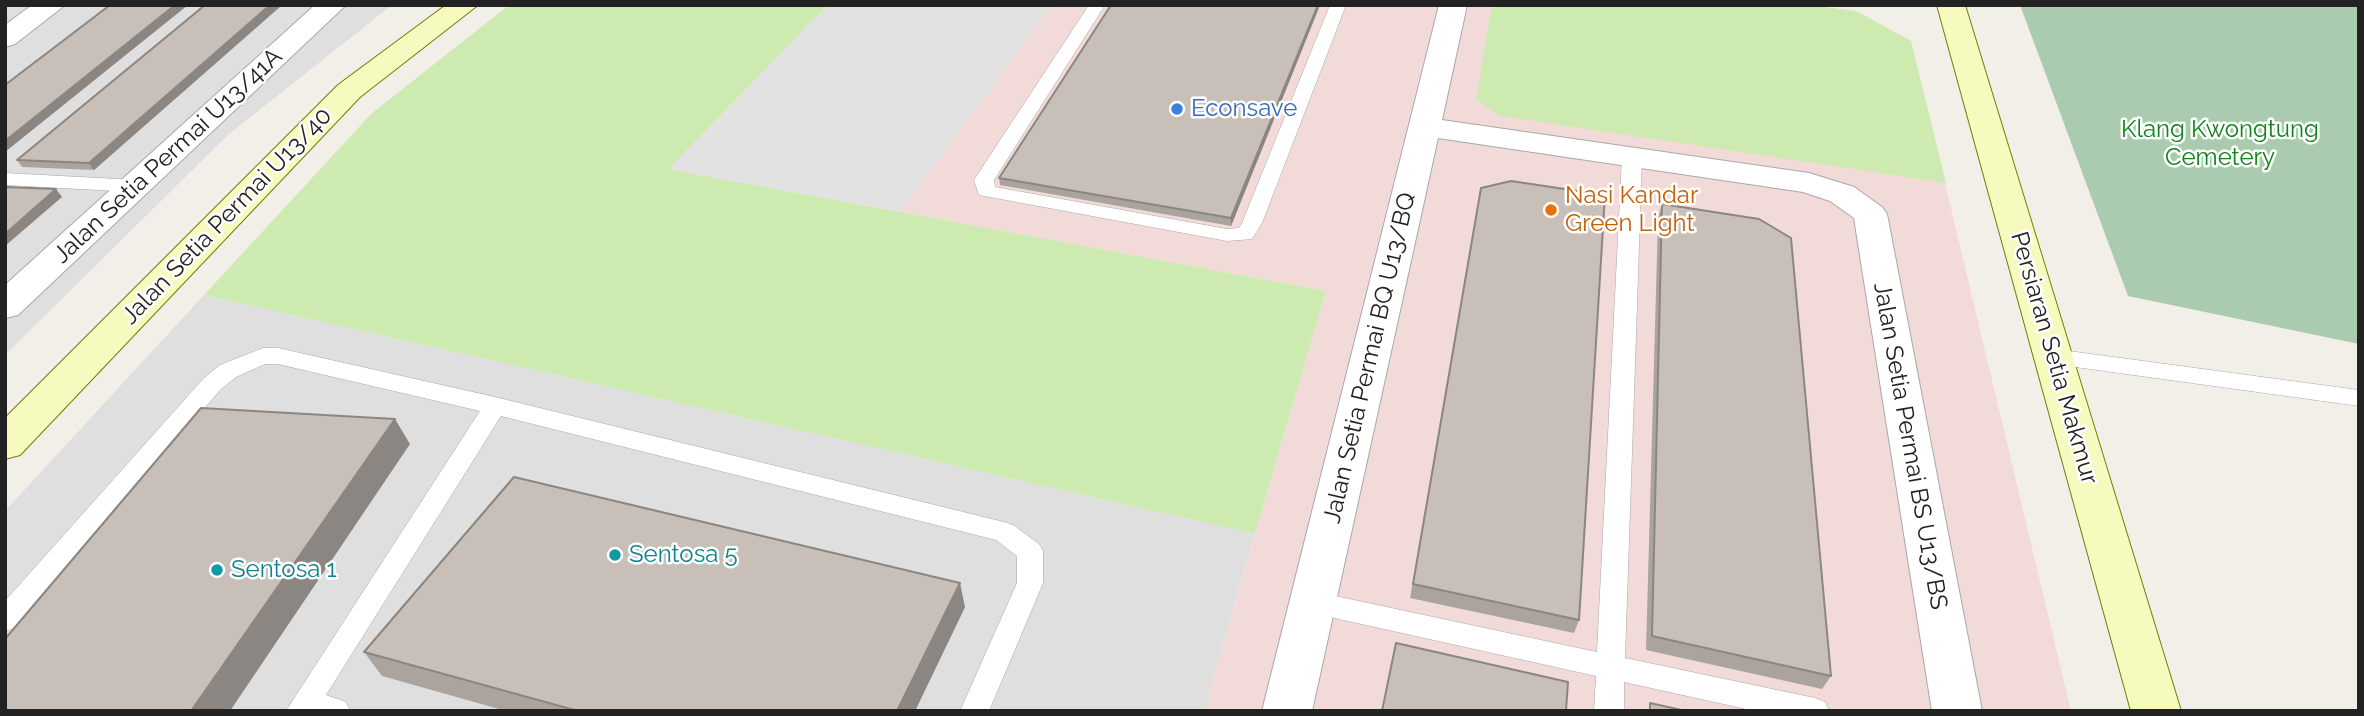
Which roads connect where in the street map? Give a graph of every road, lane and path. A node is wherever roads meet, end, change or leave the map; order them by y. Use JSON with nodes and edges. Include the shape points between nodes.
{"nodes":[{"id":1,"x":51,"y":5,"type":"edge"},
{"id":2,"x":332,"y":5,"type":"edge"},
{"id":3,"x":464,"y":5,"type":"edge"},
{"id":4,"x":1097,"y":5,"type":"edge"},
{"id":5,"x":1338,"y":5,"type":"edge"},
{"id":6,"x":1453,"y":5,"type":"edge"},
{"id":7,"x":1943,"y":6,"type":"edge"},
{"id":8,"x":5,"y":38,"type":"edge"},
{"id":9,"x":1424,"y":127,"type":"junction"},
{"id":10,"x":1632,"y":158,"type":"junction"},
{"id":11,"x":5,"y":179,"type":"edge"},
{"id":12,"x":136,"y":186,"type":"junction"},
{"id":13,"x":5,"y":306,"type":"edge"},
{"id":14,"x":2054,"y":357,"type":"junction"},
{"id":15,"x":2359,"y":398,"type":"edge"},
{"id":16,"x":495,"y":406,"type":"junction"},
{"id":17,"x":5,"y":444,"type":"edge"},
{"id":18,"x":1312,"y":602,"type":"junction"},
{"id":19,"x":5,"y":621,"type":"edge"},
{"id":20,"x":1611,"y":667,"type":"junction"},
{"id":21,"x":303,"y":707,"type":"edge"},
{"id":22,"x":336,"y":711,"type":"edge"},
{"id":23,"x":974,"y":711,"type":"edge"},
{"id":24,"x":1286,"y":711,"type":"edge"},
{"id":25,"x":1609,"y":711,"type":"edge"},
{"id":26,"x":1815,"y":711,"type":"edge"},
{"id":27,"x":1957,"y":711,"type":"edge"},
{"id":28,"x":2156,"y":711,"type":"edge"}],
"edges":[{"from":1,"to":8,"type":"street"},
{"from":2,"to":12,"type":"street","name":"Jalan Setia Permai U13/41A"},
{"from":3,"to":17,"type":"street","name":"Jalan Setia Permai U13/40","via":[[349,90]]},
{"from":4,"to":5,"type":"lane","via":[[984,180],[986,191],[1227,235],[1245,234],[1252,223]]},
{"from":6,"to":9,"type":"street","name":"Jalan Setia Permai BQ U13/BQ"},
{"from":7,"to":14,"type":"street","name":"Persiaran Setia Makmur"},
{"from":9,"to":10,"type":"street","name":"Jalan Setia Permai BS U13/BS"},
{"from":9,"to":18,"type":"street","name":"Jalan Setia Permai BQ U13/BQ"},
{"from":10,"to":20,"type":"lane"},
{"from":10,"to":27,"type":"street","name":"Jalan Setia Permai BS U13/BS","via":[[1809,183],[1842,194],[1870,214]]},
{"from":11,"to":12,"type":"lane"},
{"from":12,"to":13,"type":"street","name":"Jalan Setia Permai U13/41A"},
{"from":14,"to":15,"type":"lane"},
{"from":14,"to":28,"type":"street","name":"Persiaran Setia Makmur"},
{"from":16,"to":19,"type":"lane","via":[[278,356],[246,362],[212,384]]},
{"from":16,"to":21,"type":"lane"},
{"from":16,"to":23,"type":"lane","via":[[1004,532],[1030,551],[1030,583]]},
{"from":18,"to":20,"type":"lane"},
{"from":18,"to":24,"type":"street","name":"Jalan Setia Permai BQ U13/BQ"},
{"from":20,"to":25,"type":"lane"},
{"from":20,"to":26,"type":"lane"},
{"from":21,"to":22,"type":"lane"}]}
